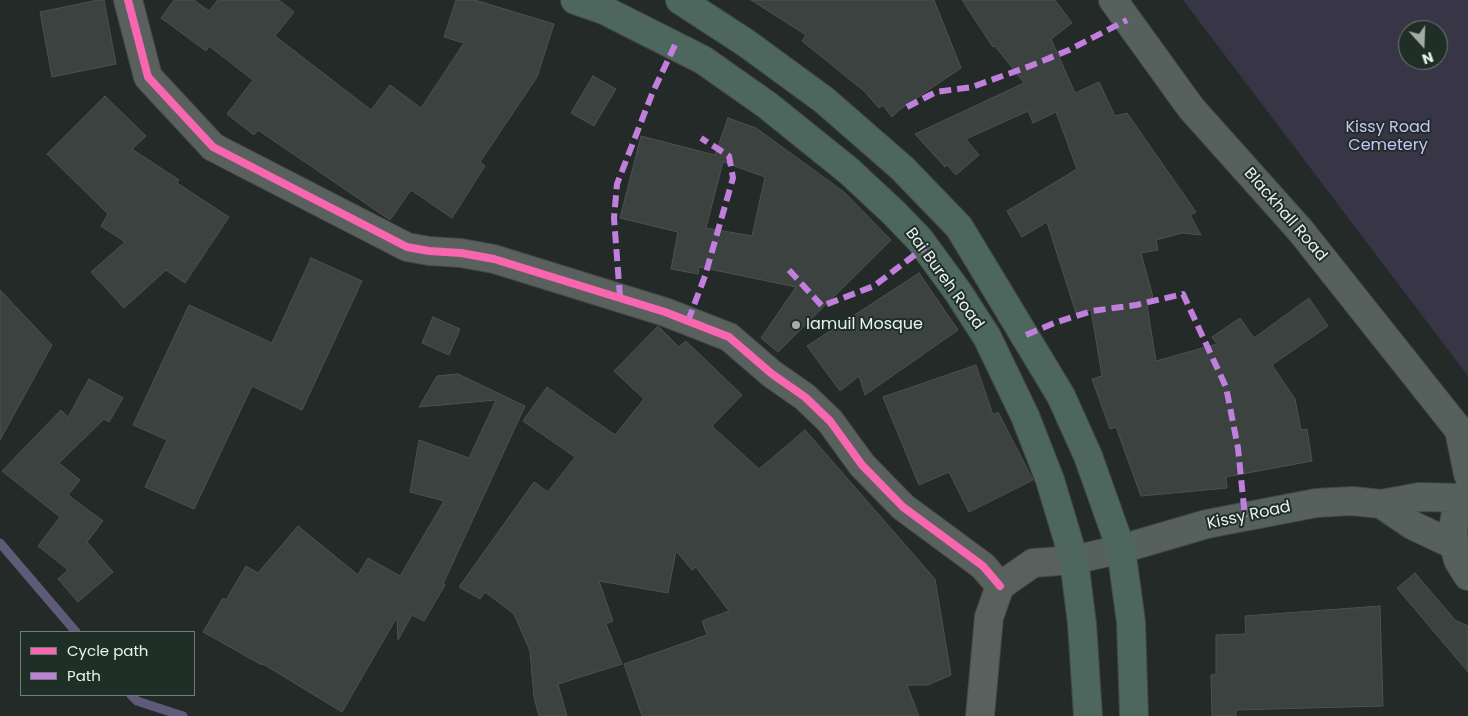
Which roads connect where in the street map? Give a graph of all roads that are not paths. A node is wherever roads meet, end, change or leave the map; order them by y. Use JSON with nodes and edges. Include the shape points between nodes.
{"nodes":[{"id":1,"x":128,"y":0,"type":"edge"},
{"id":2,"x":576,"y":0,"type":"edge"},
{"id":3,"x":680,"y":0,"type":"edge"},
{"id":4,"x":1113,"y":0,"type":"edge"},
{"id":5,"x":1464,"y":433,"type":"edge"},
{"id":6,"x":1466,"y":487,"type":"edge"},
{"id":7,"x":1381,"y":504,"type":"junction"},
{"id":8,"x":1454,"y":545,"type":"junction"},
{"id":9,"x":1121,"y":549,"type":"junction"},
{"id":10,"x":1074,"y":560,"type":"junction"},
{"id":11,"x":1468,"y":576,"type":"edge"},
{"id":12,"x":1000,"y":586,"type":"junction"},
{"id":13,"x":980,"y":716,"type":"edge"},
{"id":14,"x":1088,"y":716,"type":"edge"},
{"id":15,"x":1134,"y":716,"type":"edge"}],
"edges":[{"from":1,"to":12,"type":"street","via":[[148,77],[213,147],[407,247],[494,259],[665,312],[729,337],[830,421],[862,466],[903,508],[982,566]]},
{"from":2,"to":10,"type":"highway","name":"Bai Bureh Road","via":[[604,10],[703,60],[820,146],[920,240],[987,337],[1025,416],[1050,480]]},
{"from":3,"to":9,"type":"highway","via":[[746,42],[824,100],[902,168],[959,227],[1061,396],[1088,456]]},
{"from":4,"to":5,"type":"main road","name":"Blackhall Road","via":[[1191,108],[1300,230]]},
{"from":5,"to":6,"type":"main road","name":"Blackhall Road"},
{"from":6,"to":7,"type":"main road","name":"Kissy Road"},
{"from":6,"to":8,"type":"main road","via":[[1456,512]]},
{"from":7,"to":8,"type":"main road","name":"Kissy Road","via":[[1412,525]]},
{"from":7,"to":9,"type":"main road","name":"Kissy Road","via":[[1352,501],[1316,503],[1207,524]]},
{"from":8,"to":11,"type":"main road","via":[[1458,560]]},
{"from":9,"to":10,"type":"main road","name":"Kissy Road"},
{"from":9,"to":15,"type":"highway","via":[[1130,622]]},
{"from":10,"to":12,"type":"street","via":[[1033,563]]},
{"from":10,"to":14,"type":"highway","name":"Bai Bureh Road"},
{"from":12,"to":13,"type":"street","via":[[989,617]]}]}
